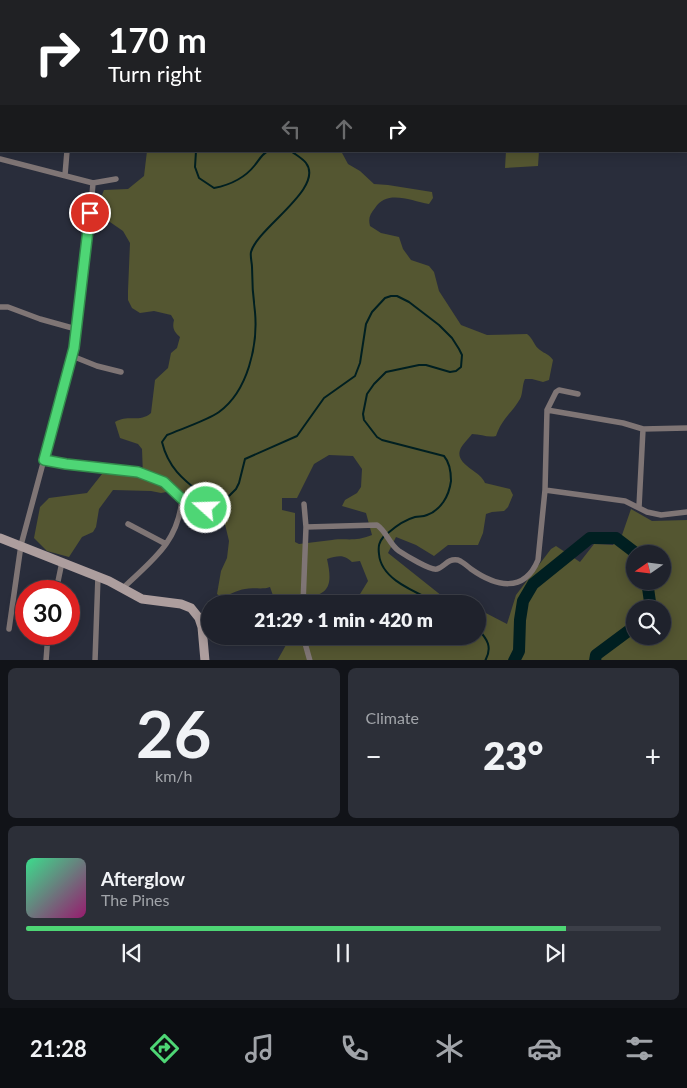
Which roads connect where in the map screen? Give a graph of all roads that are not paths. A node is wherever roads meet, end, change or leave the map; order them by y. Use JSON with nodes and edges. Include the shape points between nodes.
{"nodes":[{"id":1,"x":67,"y":152,"type":"edge"},
{"id":2,"x":0,"y":159,"type":"edge"},
{"id":3,"x":65,"y":176,"type":"junction"},
{"id":4,"x":116,"y":179,"type":"dead end"},
{"id":5,"x":93,"y":183,"type":"junction"},
{"id":6,"x":0,"y":307,"type":"edge"},
{"id":7,"x":76,"y":329,"type":"junction"},
{"id":8,"x":72,"y":356,"type":"junction"},
{"id":9,"x":121,"y":372,"type":"dead end"},
{"id":10,"x":578,"y":394,"type":"dead end"},
{"id":11,"x":547,"y":410,"type":"junction"},
{"id":12,"x":687,"y":428,"type":"edge"},
{"id":13,"x":642,"y":429,"type":"junction"},
{"id":14,"x":44,"y":460,"type":"junction"},
{"id":15,"x":545,"y":490,"type":"junction"},
{"id":16,"x":182,"y":499,"type":"junction"},
{"id":17,"x":304,"y":504,"type":"dead end"},
{"id":18,"x":639,"y":507,"type":"junction"},
{"id":19,"x":206,"y":508,"type":"dead end"},
{"id":20,"x":687,"y":512,"type":"edge"},
{"id":21,"x":128,"y":524,"type":"dead end"},
{"id":22,"x":306,"y":527,"type":"junction"},
{"id":23,"x":0,"y":538,"type":"edge"},
{"id":24,"x":166,"y":544,"type":"junction"},
{"id":25,"x":21,"y":545,"type":"junction"},
{"id":26,"x":62,"y":562,"type":"junction"},
{"id":27,"x":98,"y":576,"type":"junction"},
{"id":28,"x":58,"y":580,"type":"edge"},
{"id":29,"x":123,"y":588,"type":"junction"},
{"id":30,"x":303,"y":595,"type":"edge"},
{"id":31,"x":201,"y":621,"type":"edge"},
{"id":32,"x":9,"y":629,"type":"dead end"},
{"id":33,"x":47,"y":645,"type":"edge"},
{"id":34,"x":205,"y":645,"type":"edge"},
{"id":35,"x":305,"y":645,"type":"edge"},
{"id":36,"x":46,"y":660,"type":"edge"},
{"id":37,"x":95,"y":660,"type":"edge"},
{"id":38,"x":205,"y":660,"type":"edge"},
{"id":39,"x":310,"y":660,"type":"edge"}],
"edges":[{"from":1,"to":3,"type":"street"},
{"from":2,"to":3,"type":"street"},
{"from":3,"to":5,"type":"street"},
{"from":4,"to":5,"type":"street"},
{"from":5,"to":7,"type":"street"},
{"from":6,"to":7,"type":"street"},
{"from":7,"to":8,"type":"street"},
{"from":8,"to":9,"type":"street"},
{"from":8,"to":14,"type":"street"},
{"from":10,"to":11,"type":"street","via":[[559,390]]},
{"from":11,"to":13,"type":"street"},
{"from":11,"to":15,"type":"street"},
{"from":12,"to":13,"type":"street"},
{"from":13,"to":18,"type":"street"},
{"from":14,"to":16,"type":"street","via":[[138,472],[164,482]]},
{"from":14,"to":25,"type":"street"},
{"from":15,"to":18,"type":"street","via":[[626,501]]},
{"from":15,"to":22,"type":"street","via":[[538,560],[526,578],[512,584],[492,579],[457,560],[449,561],[438,569],[431,568],[400,552],[377,525]]},
{"from":16,"to":19,"type":"street"},
{"from":16,"to":24,"type":"street","via":[[175,529]]},
{"from":17,"to":22,"type":"street"},
{"from":18,"to":20,"type":"street","via":[[661,516]]},
{"from":21,"to":24,"type":"street"},
{"from":22,"to":30,"type":"street"},
{"from":23,"to":25,"type":"main road"},
{"from":24,"to":29,"type":"street"},
{"from":25,"to":26,"type":"main road"},
{"from":25,"to":32,"type":"street"},
{"from":26,"to":27,"type":"main road"},
{"from":26,"to":28,"type":"street"},
{"from":27,"to":29,"type":"main road"},
{"from":27,"to":37,"type":"street"},
{"from":29,"to":31,"type":"main road","via":[[142,599],[191,608]]},
{"from":33,"to":36,"type":"street"},
{"from":34,"to":38,"type":"main road"},
{"from":35,"to":39,"type":"street"}]}
